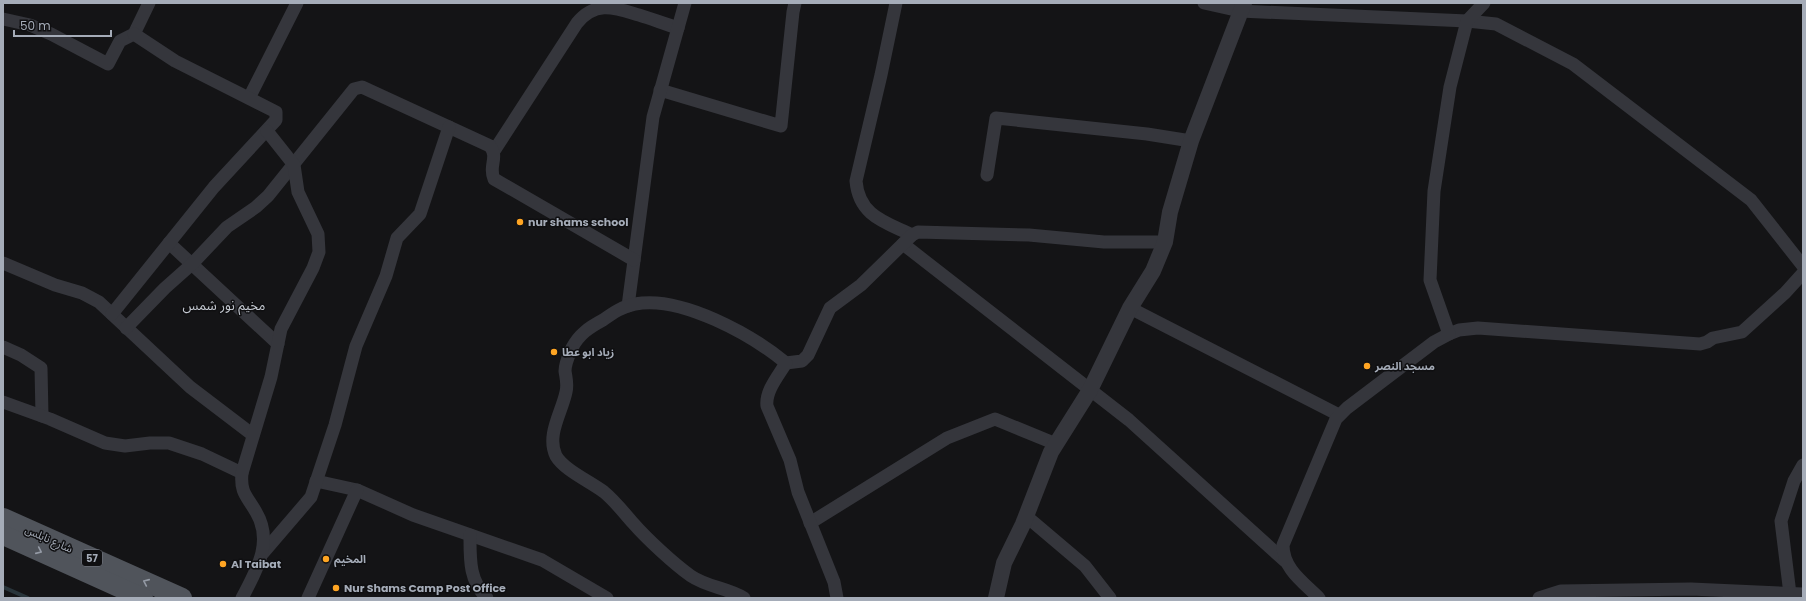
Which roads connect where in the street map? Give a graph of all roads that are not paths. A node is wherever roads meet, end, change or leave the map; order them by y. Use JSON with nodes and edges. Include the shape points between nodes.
{"nodes":[{"id":1,"x":149,"y":3,"type":"edge"},
{"id":2,"x":297,"y":3,"type":"edge"},
{"id":3,"x":685,"y":3,"type":"edge"},
{"id":4,"x":795,"y":3,"type":"edge"},
{"id":5,"x":896,"y":3,"type":"edge"},
{"id":6,"x":1204,"y":3,"type":"edge"},
{"id":7,"x":1484,"y":3,"type":"edge"},
{"id":8,"x":1242,"y":7,"type":"edge"},
{"id":9,"x":3,"y":19,"type":"edge"},
{"id":10,"x":1467,"y":21,"type":"junction"},
{"id":11,"x":678,"y":28,"type":"junction"},
{"id":12,"x":134,"y":34,"type":"junction"},
{"id":13,"x":660,"y":90,"type":"junction"},
{"id":14,"x":249,"y":98,"type":"junction"},
{"id":15,"x":449,"y":127,"type":"junction"},
{"id":16,"x":267,"y":131,"type":"junction"},
{"id":17,"x":1191,"y":141,"type":"junction"},
{"id":18,"x":494,"y":151,"type":"junction"},
{"id":19,"x":294,"y":165,"type":"junction"},
{"id":20,"x":987,"y":175,"type":"dead end"},
{"id":21,"x":908,"y":239,"type":"junction"},
{"id":22,"x":1165,"y":242,"type":"junction"},
{"id":23,"x":169,"y":243,"type":"junction"},
{"id":24,"x":634,"y":260,"type":"junction"},
{"id":25,"x":3,"y":264,"type":"edge"},
{"id":26,"x":192,"y":264,"type":"junction"},
{"id":27,"x":1803,"y":266,"type":"edge"},
{"id":28,"x":1803,"y":273,"type":"edge"},
{"id":29,"x":628,"y":306,"type":"junction"},
{"id":30,"x":1130,"y":308,"type":"junction"},
{"id":31,"x":112,"y":314,"type":"junction"},
{"id":32,"x":126,"y":328,"type":"junction"},
{"id":33,"x":1449,"y":334,"type":"junction"},
{"id":34,"x":278,"y":344,"type":"junction"},
{"id":35,"x":3,"y":347,"type":"edge"},
{"id":36,"x":786,"y":363,"type":"junction"},
{"id":37,"x":1090,"y":390,"type":"junction"},
{"id":38,"x":3,"y":402,"type":"edge"},
{"id":39,"x":1339,"y":415,"type":"junction"},
{"id":40,"x":42,"y":416,"type":"junction"},
{"id":41,"x":253,"y":435,"type":"junction"},
{"id":42,"x":1056,"y":444,"type":"junction"},
{"id":43,"x":1803,"y":465,"type":"edge"},
{"id":44,"x":242,"y":473,"type":"junction"},
{"id":45,"x":316,"y":481,"type":"junction"},
{"id":46,"x":357,"y":490,"type":"junction"},
{"id":47,"x":1026,"y":516,"type":"junction"},
{"id":48,"x":3,"y":518,"type":"edge"},
{"id":49,"x":810,"y":523,"type":"junction"},
{"id":50,"x":3,"y":535,"type":"edge"},
{"id":51,"x":470,"y":535,"type":"junction"},
{"id":52,"x":263,"y":553,"type":"junction"},
{"id":53,"x":1285,"y":561,"type":"junction"},
{"id":54,"x":1790,"y":594,"type":"junction"},
{"id":55,"x":1803,"y":594,"type":"edge"},
{"id":56,"x":143,"y":598,"type":"edge"},
{"id":57,"x":182,"y":598,"type":"edge"},
{"id":58,"x":242,"y":598,"type":"edge"},
{"id":59,"x":308,"y":598,"type":"edge"},
{"id":60,"x":487,"y":598,"type":"edge"},
{"id":61,"x":608,"y":598,"type":"edge"},
{"id":62,"x":744,"y":598,"type":"edge"},
{"id":63,"x":837,"y":598,"type":"edge"},
{"id":64,"x":996,"y":598,"type":"edge"},
{"id":65,"x":1110,"y":598,"type":"edge"},
{"id":66,"x":1319,"y":598,"type":"edge"},
{"id":67,"x":1539,"y":598,"type":"edge"}],
"edges":[{"from":1,"to":12,"type":"street"},
{"from":2,"to":14,"type":"street"},
{"from":3,"to":11,"type":"street"},
{"from":4,"to":13,"type":"street","via":[[781,126]]},
{"from":5,"to":21,"type":"street","via":[[856,181],[859,197],[868,211]]},
{"from":6,"to":8,"type":"street"},
{"from":7,"to":10,"type":"street"},
{"from":8,"to":10,"type":"street"},
{"from":8,"to":17,"type":"street"},
{"from":9,"to":12,"type":"street","via":[[30,25],[108,64],[120,41]]},
{"from":10,"to":27,"type":"street","via":[[1496,24],[1573,64],[1751,200]]},
{"from":10,"to":33,"type":"street","via":[[1450,87],[1434,191],[1430,280]]},
{"from":11,"to":13,"type":"street"},
{"from":11,"to":18,"type":"street","via":[[616,8],[597,8],[586,13]]},
{"from":12,"to":14,"type":"street","via":[[175,61]]},
{"from":13,"to":24,"type":"street","via":[[650,131]]},
{"from":14,"to":16,"type":"street","via":[[276,112],[276,120]]},
{"from":15,"to":18,"type":"street","via":[[490,146]]},
{"from":15,"to":19,"type":"street","via":[[362,87],[354,89]]},
{"from":15,"to":45,"type":"street","via":[[420,214],[397,238],[386,276],[356,346],[335,425]]},
{"from":16,"to":19,"type":"street"},
{"from":16,"to":23,"type":"street","via":[[214,187]]},
{"from":17,"to":20,"type":"street","via":[[996,118]]},
{"from":17,"to":22,"type":"street","via":[[1170,212]]},
{"from":18,"to":24,"type":"street","via":[[491,172],[494,179]]},
{"from":19,"to":26,"type":"street","via":[[268,196],[227,227]]},
{"from":19,"to":34,"type":"street","via":[[298,192],[318,234],[319,252],[281,329]]},
{"from":21,"to":22,"type":"street","via":[[923,231],[1029,234],[1104,242]]},
{"from":21,"to":36,"type":"street","via":[[861,285],[830,308],[808,355],[802,362]]},
{"from":21,"to":37,"type":"street"},
{"from":22,"to":30,"type":"street","via":[[1153,271]]},
{"from":23,"to":26,"type":"street"},
{"from":23,"to":31,"type":"street"},
{"from":24,"to":29,"type":"street"},
{"from":25,"to":31,"type":"street","via":[[91,296]]},
{"from":26,"to":32,"type":"street"},
{"from":26,"to":34,"type":"street"},
{"from":28,"to":33,"type":"street","via":[[1742,332],[1713,338],[1700,344],[1478,328]]},
{"from":29,"to":36,"type":"street","via":[[655,303],[709,317],[745,333]]},
{"from":29,"to":62,"type":"street","via":[[582,333],[572,347],[566,365],[566,393],[554,430],[553,446],[557,456],[570,470],[605,493],[637,527],[692,577]]},
{"from":30,"to":37,"type":"street"},
{"from":30,"to":39,"type":"street"},
{"from":31,"to":32,"type":"street"},
{"from":32,"to":41,"type":"street","via":[[190,387]]},
{"from":33,"to":39,"type":"street","via":[[1434,342]]},
{"from":34,"to":41,"type":"street"},
{"from":35,"to":40,"type":"street","via":[[40,368]]},
{"from":36,"to":49,"type":"street","via":[[766,400],[790,460],[798,492]]},
{"from":37,"to":42,"type":"street"},
{"from":37,"to":53,"type":"street","via":[[1129,420]]},
{"from":38,"to":40,"type":"street"},
{"from":39,"to":53,"type":"street","via":[[1332,426],[1283,545]]},
{"from":40,"to":44,"type":"street","via":[[115,445],[160,442],[179,445]]},
{"from":41,"to":44,"type":"street"},
{"from":42,"to":47,"type":"street"},
{"from":42,"to":49,"type":"street","via":[[996,419],[947,438]]},
{"from":43,"to":54,"type":"street","via":[[1794,481],[1781,521]]},
{"from":44,"to":52,"type":"street","via":[[242,489],[261,523]]},
{"from":45,"to":46,"type":"street"},
{"from":45,"to":52,"type":"street","via":[[311,497]]},
{"from":46,"to":51,"type":"street","via":[[413,515]]},
{"from":46,"to":59,"type":"street"},
{"from":47,"to":64,"type":"street","via":[[1004,563]]},
{"from":47,"to":65,"type":"street","via":[[1084,566]]},
{"from":57,"to":48,"type":"main road","name":"شارع نابلس","number":"57","one_way":true},
{"from":49,"to":63,"type":"street","via":[[834,582]]},
{"from":50,"to":56,"type":"main road","name":"شارع نابلس","number":"57","one_way":true},
{"from":51,"to":60,"type":"street","via":[[472,575],[480,591]]},
{"from":51,"to":61,"type":"street","via":[[542,560]]},
{"from":52,"to":58,"type":"street"},
{"from":53,"to":66,"type":"street","via":[[1293,573]]},
{"from":54,"to":55,"type":"street"},
{"from":54,"to":67,"type":"street","via":[[1691,589],[1561,591]]}]}
